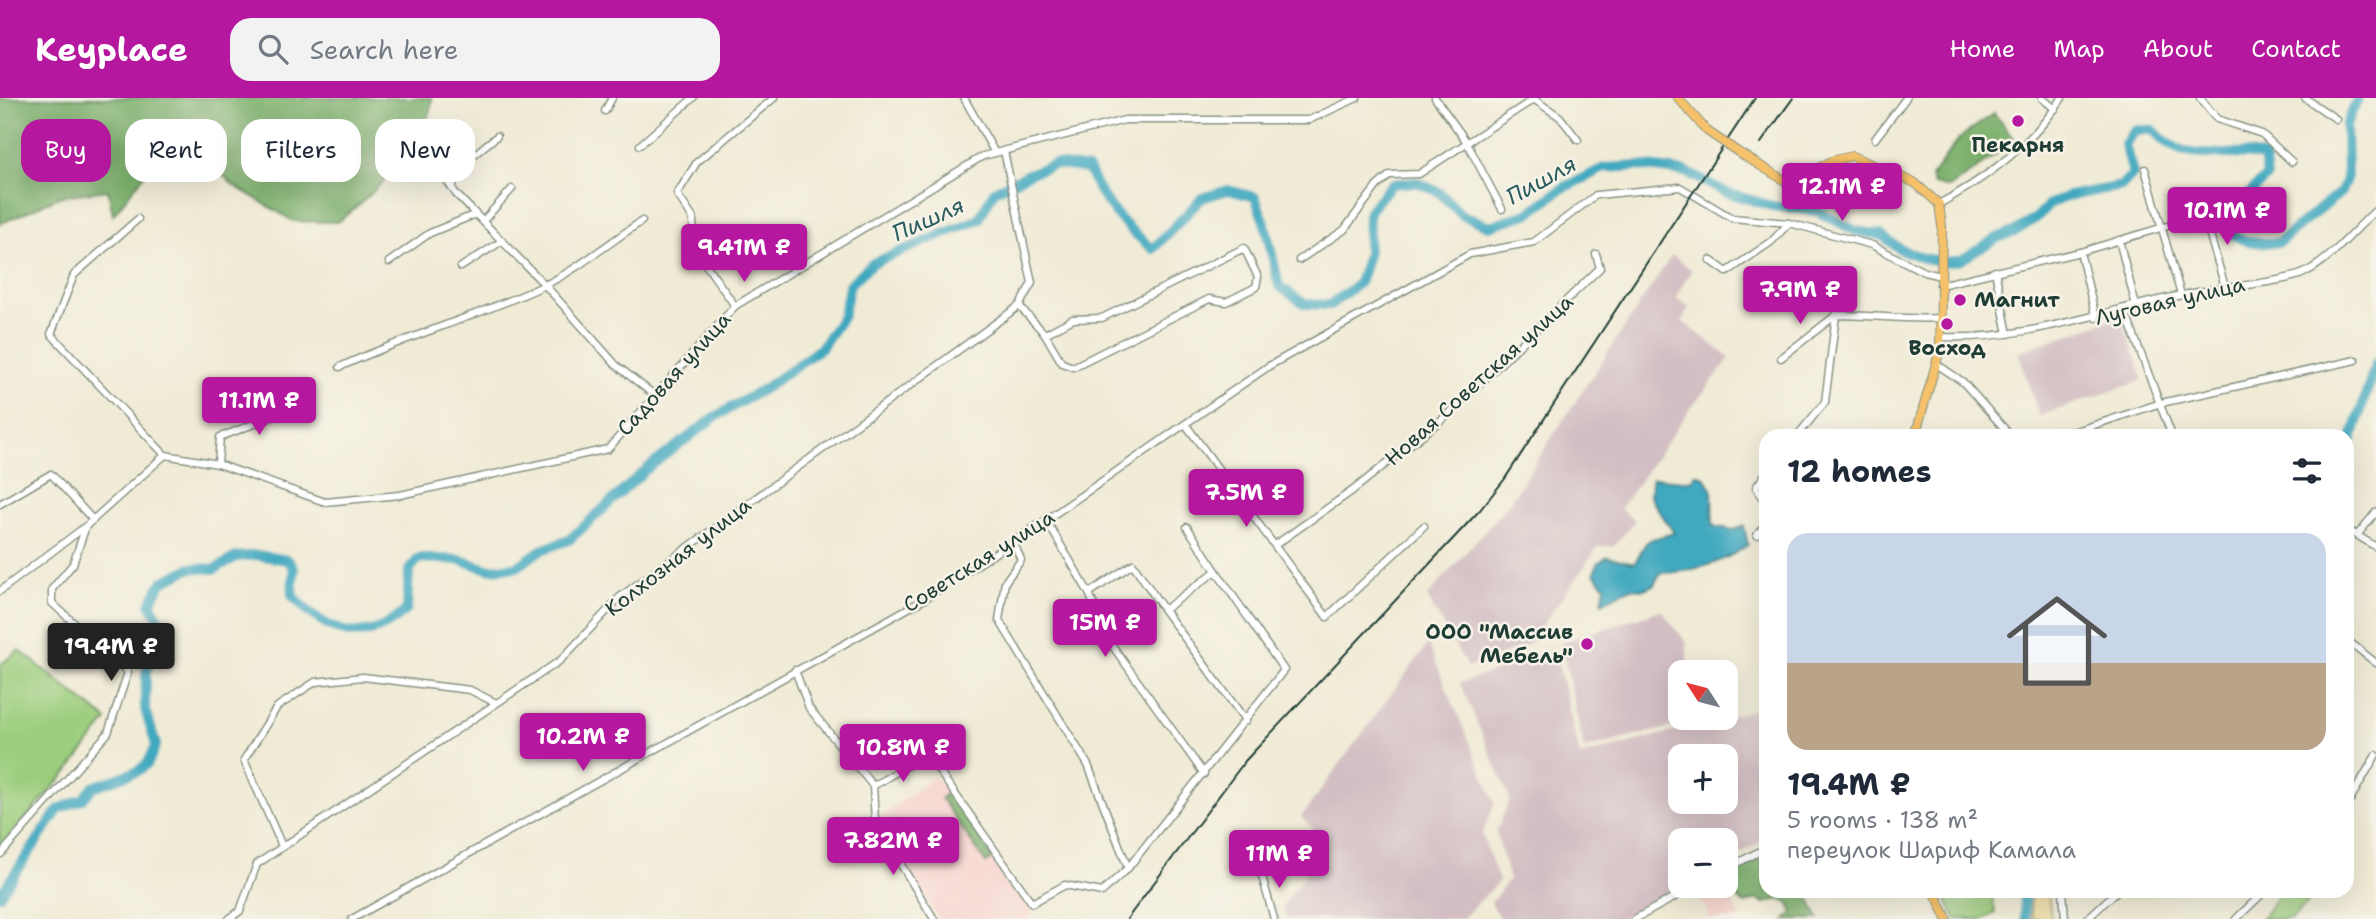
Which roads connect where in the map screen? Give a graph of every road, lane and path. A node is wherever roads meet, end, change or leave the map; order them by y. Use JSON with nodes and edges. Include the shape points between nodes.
{"nodes":[{"id":1,"x":612,"y":98,"type":"edge"},
{"id":2,"x":693,"y":98,"type":"edge"},
{"id":3,"x":774,"y":98,"type":"edge"},
{"id":4,"x":964,"y":98,"type":"edge"},
{"id":5,"x":1357,"y":98,"type":"edge"},
{"id":6,"x":1435,"y":98,"type":"edge"},
{"id":7,"x":1533,"y":98,"type":"edge"},
{"id":8,"x":1678,"y":98,"type":"edge"},
{"id":9,"x":1906,"y":98,"type":"edge"},
{"id":10,"x":2042,"y":98,"type":"edge"},
{"id":11,"x":2062,"y":98,"type":"edge"},
{"id":12,"x":2200,"y":98,"type":"edge"},
{"id":13,"x":2305,"y":98,"type":"edge"},
{"id":14,"x":2055,"y":109,"type":"junction"},
{"id":15,"x":606,"y":110,"type":"dead end"},
{"id":16,"x":2336,"y":119,"type":"dead end"},
{"id":17,"x":497,"y":136,"type":"dead end"},
{"id":18,"x":1875,"y":139,"type":"dead end"},
{"id":19,"x":1578,"y":140,"type":"dead end"},
{"id":20,"x":1466,"y":141,"type":"junction"},
{"id":21,"x":640,"y":145,"type":"dead end"},
{"id":22,"x":1004,"y":150,"type":"junction"},
{"id":23,"x":995,"y":153,"type":"junction"},
{"id":24,"x":2292,"y":162,"type":"dead end"},
{"id":25,"x":2145,"y":169,"type":"dead end"},
{"id":26,"x":448,"y":182,"type":"edge"},
{"id":27,"x":452,"y":188,"type":"junction"},
{"id":28,"x":512,"y":189,"type":"dead end"},
{"id":29,"x":1939,"y":204,"type":"junction"},
{"id":30,"x":1502,"y":209,"type":"dead end"},
{"id":31,"x":2376,"y":210,"type":"edge"},
{"id":32,"x":476,"y":214,"type":"junction"},
{"id":33,"x":138,"y":219,"type":"dead end"},
{"id":34,"x":483,"y":221,"type":"junction"},
{"id":35,"x":642,"y":221,"type":"dead end"},
{"id":36,"x":1788,"y":223,"type":"junction"},
{"id":37,"x":2162,"y":226,"type":"junction"},
{"id":38,"x":2119,"y":240,"type":"junction"},
{"id":39,"x":502,"y":241,"type":"junction"},
{"id":40,"x":2080,"y":251,"type":"junction"},
{"id":41,"x":1596,"y":254,"type":"dead end"},
{"id":42,"x":1299,"y":260,"type":"dead end"},
{"id":43,"x":1710,"y":260,"type":"dead end"},
{"id":44,"x":390,"y":262,"type":"dead end"},
{"id":45,"x":461,"y":267,"type":"dead end"},
{"id":46,"x":1995,"y":271,"type":"junction"},
{"id":47,"x":1941,"y":277,"type":"junction"},
{"id":48,"x":545,"y":285,"type":"junction"},
{"id":49,"x":2225,"y":287,"type":"junction"},
{"id":50,"x":2182,"y":295,"type":"junction"},
{"id":51,"x":735,"y":306,"type":"junction"},
{"id":52,"x":1019,"y":306,"type":"junction"},
{"id":53,"x":2136,"y":306,"type":"junction"},
{"id":54,"x":2127,"y":310,"type":"junction"},
{"id":55,"x":1836,"y":315,"type":"junction"},
{"id":56,"x":1940,"y":318,"type":"junction"},
{"id":57,"x":2096,"y":318,"type":"junction"},
{"id":58,"x":1045,"y":334,"type":"junction"},
{"id":59,"x":2008,"y":334,"type":"junction"},
{"id":60,"x":1941,"y":337,"type":"junction"},
{"id":61,"x":1781,"y":358,"type":"dead end"},
{"id":62,"x":2356,"y":360,"type":"dead end"},
{"id":63,"x":1938,"y":365,"type":"junction"},
{"id":64,"x":340,"y":367,"type":"dead end"},
{"id":65,"x":653,"y":394,"type":"junction"},
{"id":66,"x":2161,"y":403,"type":"junction"},
{"id":67,"x":298,"y":407,"type":"dead end"},
{"id":68,"x":1186,"y":425,"type":"junction"},
{"id":69,"x":1803,"y":429,"type":"edge"},
{"id":70,"x":1917,"y":429,"type":"edge"},
{"id":71,"x":2005,"y":429,"type":"edge"},
{"id":72,"x":2082,"y":429,"type":"edge"},
{"id":73,"x":2170,"y":429,"type":"edge"},
{"id":74,"x":165,"y":455,"type":"junction"},
{"id":75,"x":218,"y":464,"type":"junction"},
{"id":76,"x":0,"y":504,"type":"edge"},
{"id":77,"x":2376,"y":512,"type":"edge"},
{"id":78,"x":93,"y":520,"type":"junction"},
{"id":79,"x":1045,"y":520,"type":"junction"},
{"id":80,"x":86,"y":526,"type":"junction"},
{"id":81,"x":1424,"y":526,"type":"dead end"},
{"id":82,"x":1187,"y":527,"type":"dead end"},
{"id":83,"x":2354,"y":531,"type":"edge"},
{"id":84,"x":1759,"y":533,"type":"edge"},
{"id":85,"x":2359,"y":533,"type":"junction"},
{"id":86,"x":1757,"y":535,"type":"dead end"},
{"id":87,"x":1013,"y":541,"type":"junction"},
{"id":88,"x":1275,"y":545,"type":"junction"},
{"id":89,"x":2376,"y":547,"type":"edge"},
{"id":90,"x":1216,"y":571,"type":"junction"},
{"id":91,"x":0,"y":591,"type":"edge"},
{"id":92,"x":1089,"y":593,"type":"junction"},
{"id":93,"x":1164,"y":610,"type":"junction"},
{"id":94,"x":2354,"y":646,"type":"edge"},
{"id":95,"x":2376,"y":663,"type":"edge"},
{"id":96,"x":795,"y":670,"type":"junction"},
{"id":97,"x":496,"y":703,"type":"junction"},
{"id":98,"x":1246,"y":721,"type":"junction"},
{"id":99,"x":2376,"y":755,"type":"edge"},
{"id":100,"x":1203,"y":774,"type":"junction"},
{"id":101,"x":873,"y":786,"type":"junction"},
{"id":102,"x":2354,"y":793,"type":"edge"},
{"id":103,"x":282,"y":846,"type":"junction"},
{"id":104,"x":1759,"y":852,"type":"edge"},
{"id":105,"x":1,"y":854,"type":"edge"},
{"id":106,"x":1738,"y":863,"type":"edge"},
{"id":107,"x":1128,"y":868,"type":"junction"},
{"id":108,"x":1260,"y":869,"type":"dead end"},
{"id":109,"x":1673,"y":898,"type":"edge"},
{"id":110,"x":1937,"y":898,"type":"edge"},
{"id":111,"x":2064,"y":898,"type":"edge"},
{"id":112,"x":2110,"y":898,"type":"edge"},
{"id":113,"x":2257,"y":898,"type":"edge"},
{"id":114,"x":229,"y":919,"type":"edge"},
{"id":115,"x":352,"y":919,"type":"edge"},
{"id":116,"x":933,"y":919,"type":"edge"},
{"id":117,"x":1274,"y":919,"type":"edge"},
{"id":118,"x":1635,"y":919,"type":"edge"},
{"id":119,"x":1947,"y":919,"type":"edge"},
{"id":120,"x":2065,"y":919,"type":"edge"},
{"id":121,"x":2087,"y":919,"type":"edge"},
{"id":122,"x":2236,"y":919,"type":"edge"}],
"edges":[{"from":1,"to":15,"type":"street"},
{"from":2,"to":21,"type":"street"},
{"from":3,"to":51,"type":"street","via":[[697,162],[677,194],[693,218],[694,248]]},
{"from":4,"to":23,"type":"street"},
{"from":5,"to":22,"type":"street","name":"Садовая улица","via":[[1309,120],[1125,120]]},
{"from":6,"to":20,"type":"street"},
{"from":7,"to":19,"type":"street","via":[[1560,117]]},
{"from":7,"to":20,"type":"street"},
{"from":8,"to":29,"type":"main road","bridge":true,"via":[[1707,131],[1787,182],[1841,157],[1862,158],[1915,183]]},
{"from":9,"to":18,"type":"street"},
{"from":10,"to":14,"type":"street"},
{"from":11,"to":14,"type":"street"},
{"from":12,"to":24,"type":"street","via":[[2217,120],[2262,134]]},
{"from":13,"to":16,"type":"street"},
{"from":14,"to":29,"type":"street","via":[[2025,144],[1987,175]]},
{"from":17,"to":27,"type":"street","via":[[459,167]]},
{"from":20,"to":30,"type":"street"},
{"from":20,"to":42,"type":"street","via":[[1419,174],[1390,175],[1344,230]]},
{"from":22,"to":23,"type":"street","name":"Садовая улица"},
{"from":22,"to":52,"type":"street","via":[[1032,283]]},
{"from":23,"to":51,"type":"street","name":"Садовая улица","via":[[983,156]]},
{"from":25,"to":37,"type":"street"},
{"from":26,"to":27,"type":"street"},
{"from":27,"to":32,"type":"street"},
{"from":28,"to":34,"type":"street"},
{"from":29,"to":47,"type":"main road"},
{"from":31,"to":49,"type":"street","name":"Луговая улица","via":[[2325,259],[2301,275]]},
{"from":32,"to":34,"type":"street"},
{"from":32,"to":44,"type":"street","via":[[430,233]]},
{"from":33,"to":74,"type":"street","via":[[74,275],[51,334]]},
{"from":34,"to":39,"type":"street"},
{"from":35,"to":48,"type":"street"},
{"from":36,"to":43,"type":"street","via":[[1772,242],[1727,272]]},
{"from":36,"to":47,"type":"street","via":[[1872,245]]},
{"from":36,"to":68,"type":"street","name":"Советская улица","via":[[1732,218],[1680,187],[1596,195],[1534,242],[1471,254],[1269,366]]},
{"from":37,"to":38,"type":"street"},
{"from":37,"to":49,"type":"street","via":[[2204,215]]},
{"from":37,"to":50,"type":"street"},
{"from":38,"to":40,"type":"street"},
{"from":38,"to":53,"type":"street"},
{"from":39,"to":45,"type":"street"},
{"from":39,"to":48,"type":"street"},
{"from":40,"to":46,"type":"street"},
{"from":40,"to":57,"type":"street"},
{"from":41,"to":88,"type":"street","name":"Новая Советская улица","via":[[1601,268],[1445,417]]},
{"from":46,"to":47,"type":"street"},
{"from":46,"to":59,"type":"street"},
{"from":47,"to":56,"type":"main road"},
{"from":48,"to":64,"type":"street"},
{"from":48,"to":65,"type":"street","via":[[616,365]]},
{"from":49,"to":50,"type":"street","name":"Луговая улица"},
{"from":50,"to":53,"type":"street","name":"Луговая улица"},
{"from":51,"to":65,"type":"street","name":"Садовая улица"},
{"from":52,"to":58,"type":"street"},
{"from":52,"to":97,"type":"street","name":"Колхозная улица","via":[[620,597],[561,660]]},
{"from":53,"to":54,"type":"street","name":"Луговая улица"},
{"from":54,"to":57,"type":"street","name":"Луговая улица"},
{"from":54,"to":66,"type":"street"},
{"from":55,"to":56,"type":"street"},
{"from":55,"to":61,"type":"street"},
{"from":55,"to":69,"type":"street","via":[[1825,402]]},
{"from":56,"to":60,"type":"main road"},
{"from":57,"to":59,"type":"street","name":"Луговая улица"},
{"from":58,"to":58,"type":"street","via":[[1073,318],[1102,318],[1244,248],[1258,277],[1256,287],[1226,302],[1209,299],[1073,367],[1062,363]]},
{"from":59,"to":60,"type":"street","name":"Луговая улица"},
{"from":60,"to":63,"type":"main road"},
{"from":62,"to":66,"type":"street"},
{"from":63,"to":70,"type":"main road"},
{"from":63,"to":71,"type":"street","via":[[1963,382]]},
{"from":65,"to":75,"type":"street","name":"Садовая улица","via":[[608,449],[400,495],[325,502]]},
{"from":66,"to":72,"type":"street"},
{"from":66,"to":73,"type":"street"},
{"from":67,"to":75,"type":"street","via":[[220,437]]},
{"from":68,"to":79,"type":"street","name":"Советская улица"},
{"from":68,"to":88,"type":"street"},
{"from":74,"to":75,"type":"street","name":"Садовая улица"},
{"from":74,"to":78,"type":"street"},
{"from":76,"to":78,"type":"street","via":[[51,474]]},
{"from":77,"to":85,"type":"street"},
{"from":78,"to":80,"type":"street"},
{"from":79,"to":87,"type":"street","name":"Советская улица"},
{"from":79,"to":92,"type":"street"},
{"from":80,"to":91,"type":"street"},
{"from":80,"to":105,"type":"street","via":[[73,564],[52,589],[52,603],[128,672],[108,733]]},
{"from":81,"to":88,"type":"street","via":[[1327,617]]},
{"from":82,"to":90,"type":"street"},
{"from":83,"to":85,"type":"street"},
{"from":84,"to":86,"type":"street"},
{"from":85,"to":89,"type":"street"},
{"from":87,"to":96,"type":"street","name":"Советская улица","via":[[923,600]]},
{"from":87,"to":107,"type":"street","via":[[1021,561],[1005,582],[999,620],[1088,765]]},
{"from":90,"to":93,"type":"street"},
{"from":90,"to":98,"type":"street","via":[[1284,670]]},
{"from":92,"to":93,"type":"street","via":[[1133,564]]},
{"from":92,"to":100,"type":"street","via":[[1110,641]]},
{"from":93,"to":98,"type":"street"},
{"from":94,"to":95,"type":"street"},
{"from":96,"to":101,"type":"street","via":[[809,708]]},
{"from":96,"to":115,"type":"street","name":"Советская улица"},
{"from":97,"to":103,"type":"street","name":"Колхозная улица"},
{"from":97,"to":103,"type":"street","via":[[470,690],[363,677],[315,682],[277,707],[244,760]]},
{"from":98,"to":100,"type":"street"},
{"from":99,"to":102,"type":"street"},
{"from":100,"to":107,"type":"street"},
{"from":101,"to":107,"type":"street","via":[[927,754],[1032,903],[1065,885],[1102,892]]},
{"from":101,"to":116,"type":"street","via":[[875,822]]},
{"from":103,"to":114,"type":"street","name":"Колхозная улица","via":[[257,864],[240,911]]},
{"from":104,"to":106,"type":"street"},
{"from":108,"to":117,"type":"street"},
{"from":109,"to":118,"type":"street"},
{"from":110,"to":119,"type":"main road"},
{"from":111,"to":120,"type":"street"},
{"from":112,"to":121,"type":"street"},
{"from":113,"to":122,"type":"street"}]}
